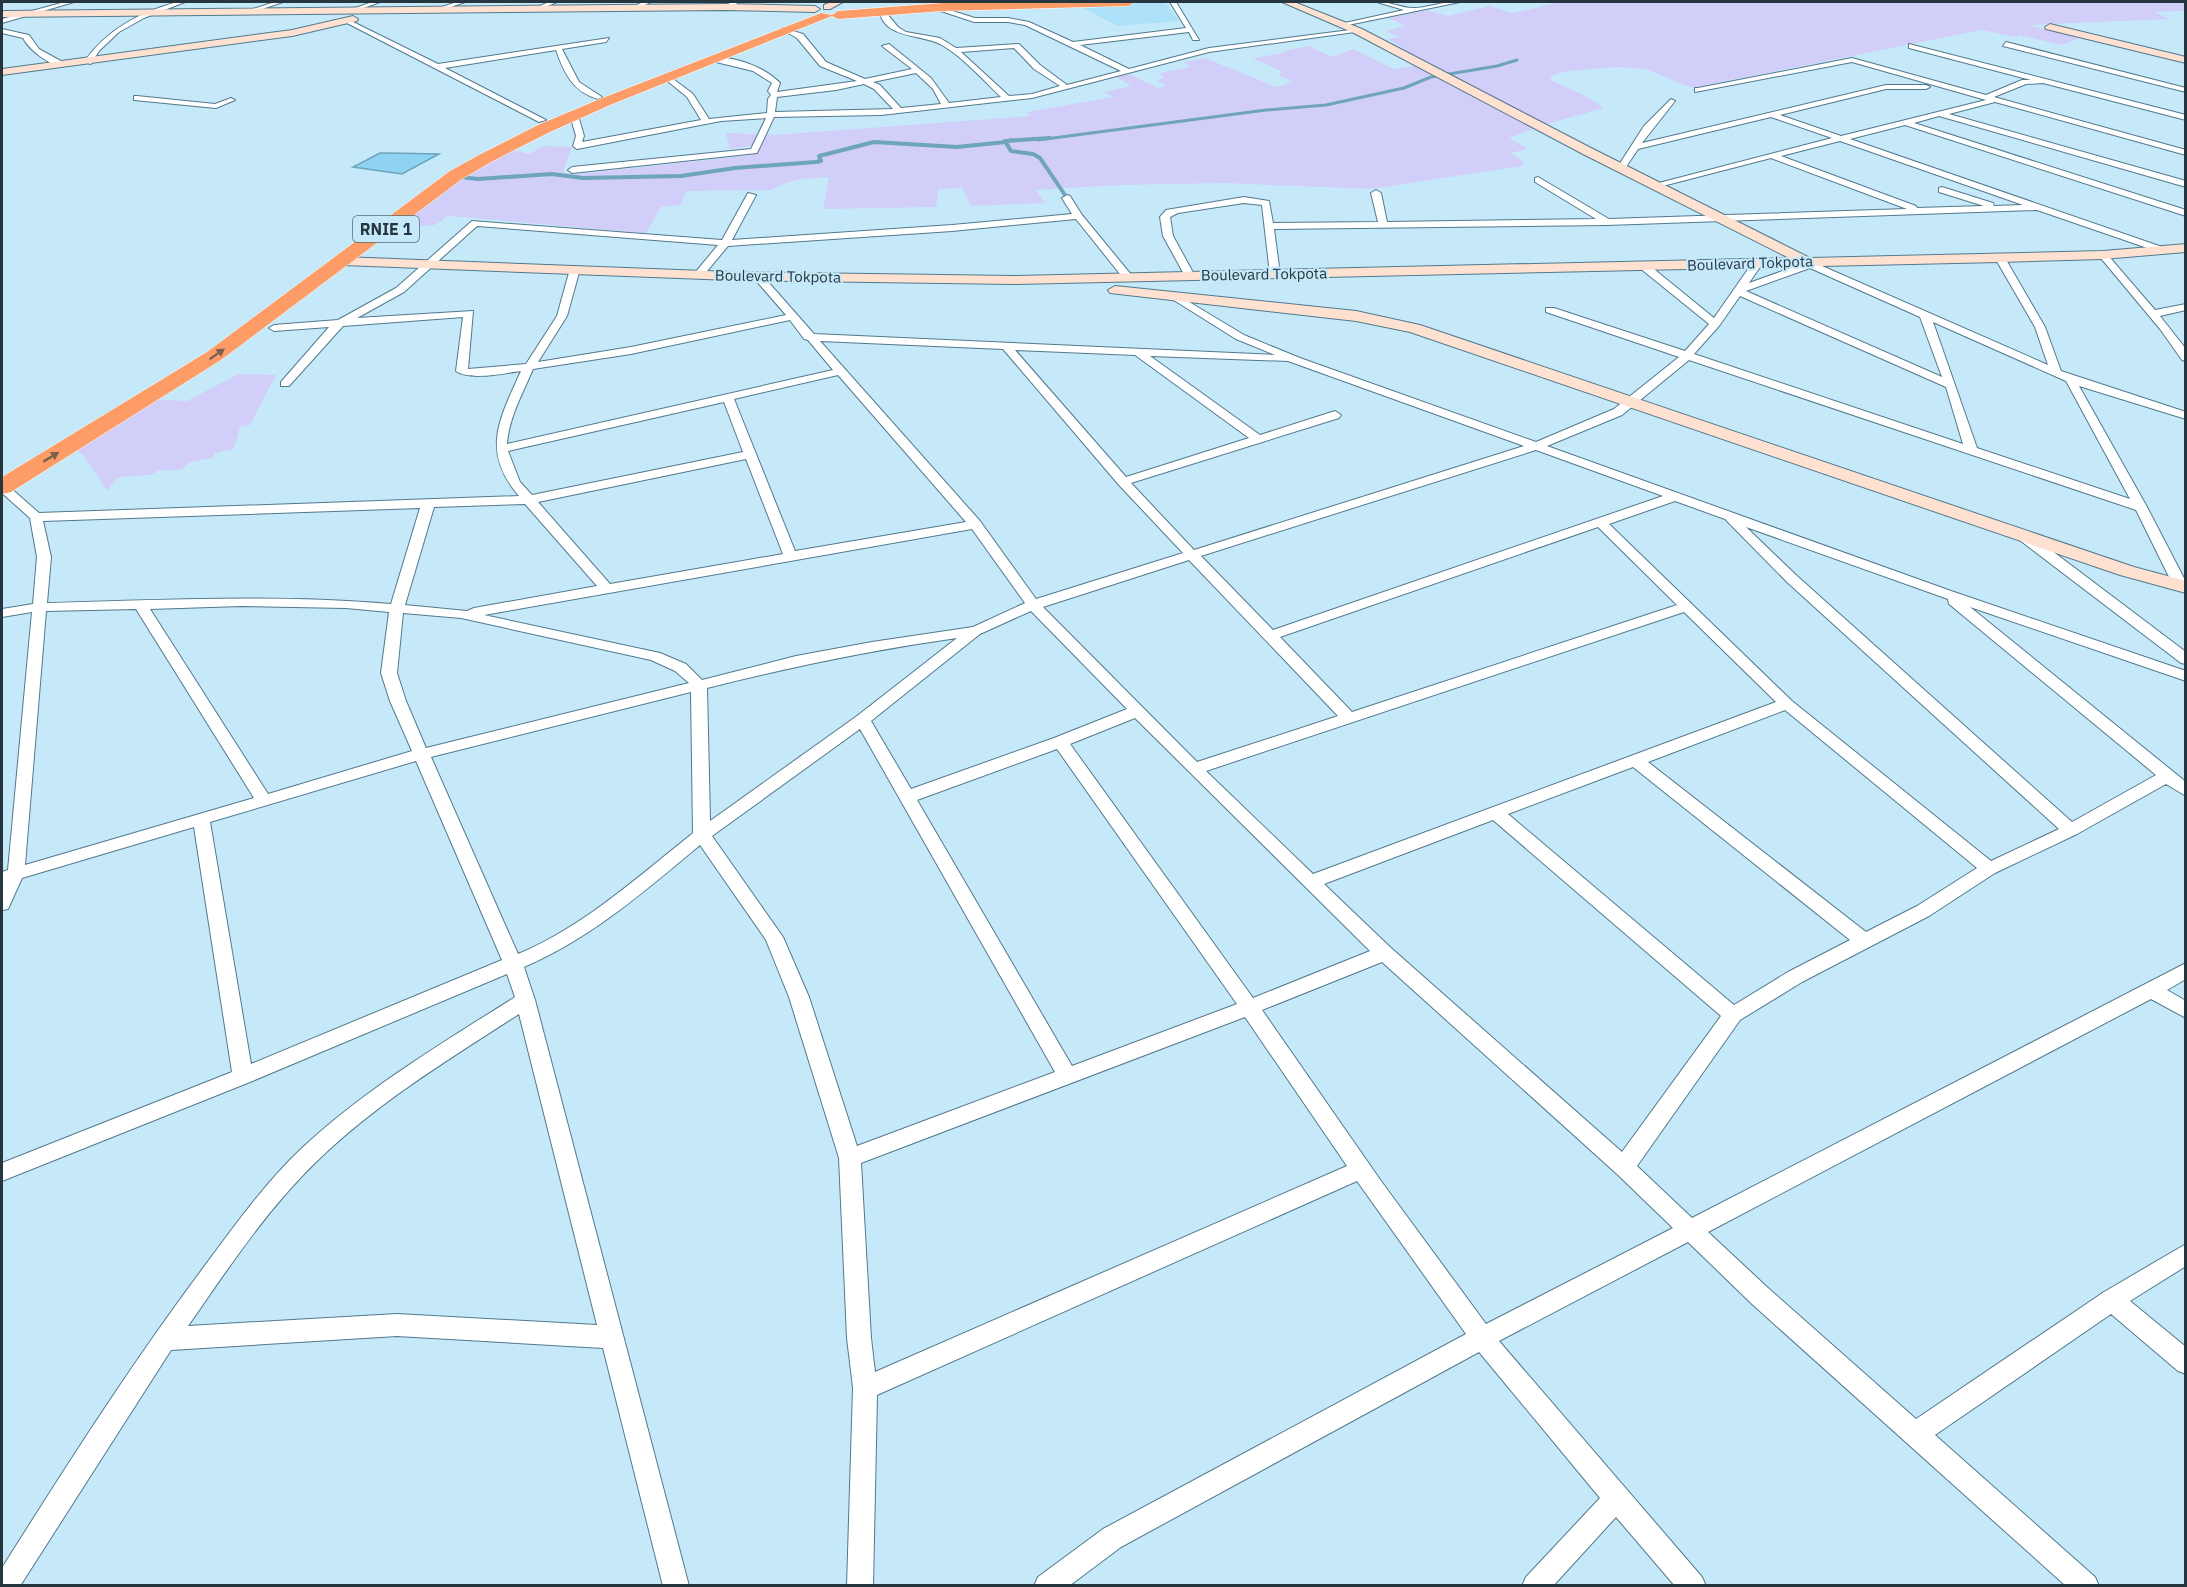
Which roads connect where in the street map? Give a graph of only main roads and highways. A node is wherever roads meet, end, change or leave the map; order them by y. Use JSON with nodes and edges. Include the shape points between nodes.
{"nodes":[{"id":1,"x":1073,"y":2,"type":"edge"},
{"id":2,"x":1129,"y":2,"type":"edge"},
{"id":3,"x":827,"y":10,"type":"edge"},
{"id":4,"x":2,"y":468,"type":"edge"},
{"id":5,"x":2,"y":487,"type":"edge"}],
"edges":[{"from":1,"to":3,"type":"highway","number":"RNIE 1"},
{"from":2,"to":3,"type":"highway","number":"RNIE 1"},
{"from":3,"to":4,"type":"highway","number":"RNIE 1","via":[[598,97],[492,143],[434,176],[217,335]]},
{"from":5,"to":3,"type":"highway","number":"RNIE 1","one_way":true,"via":[[214,356],[456,175],[506,146]]}]}
